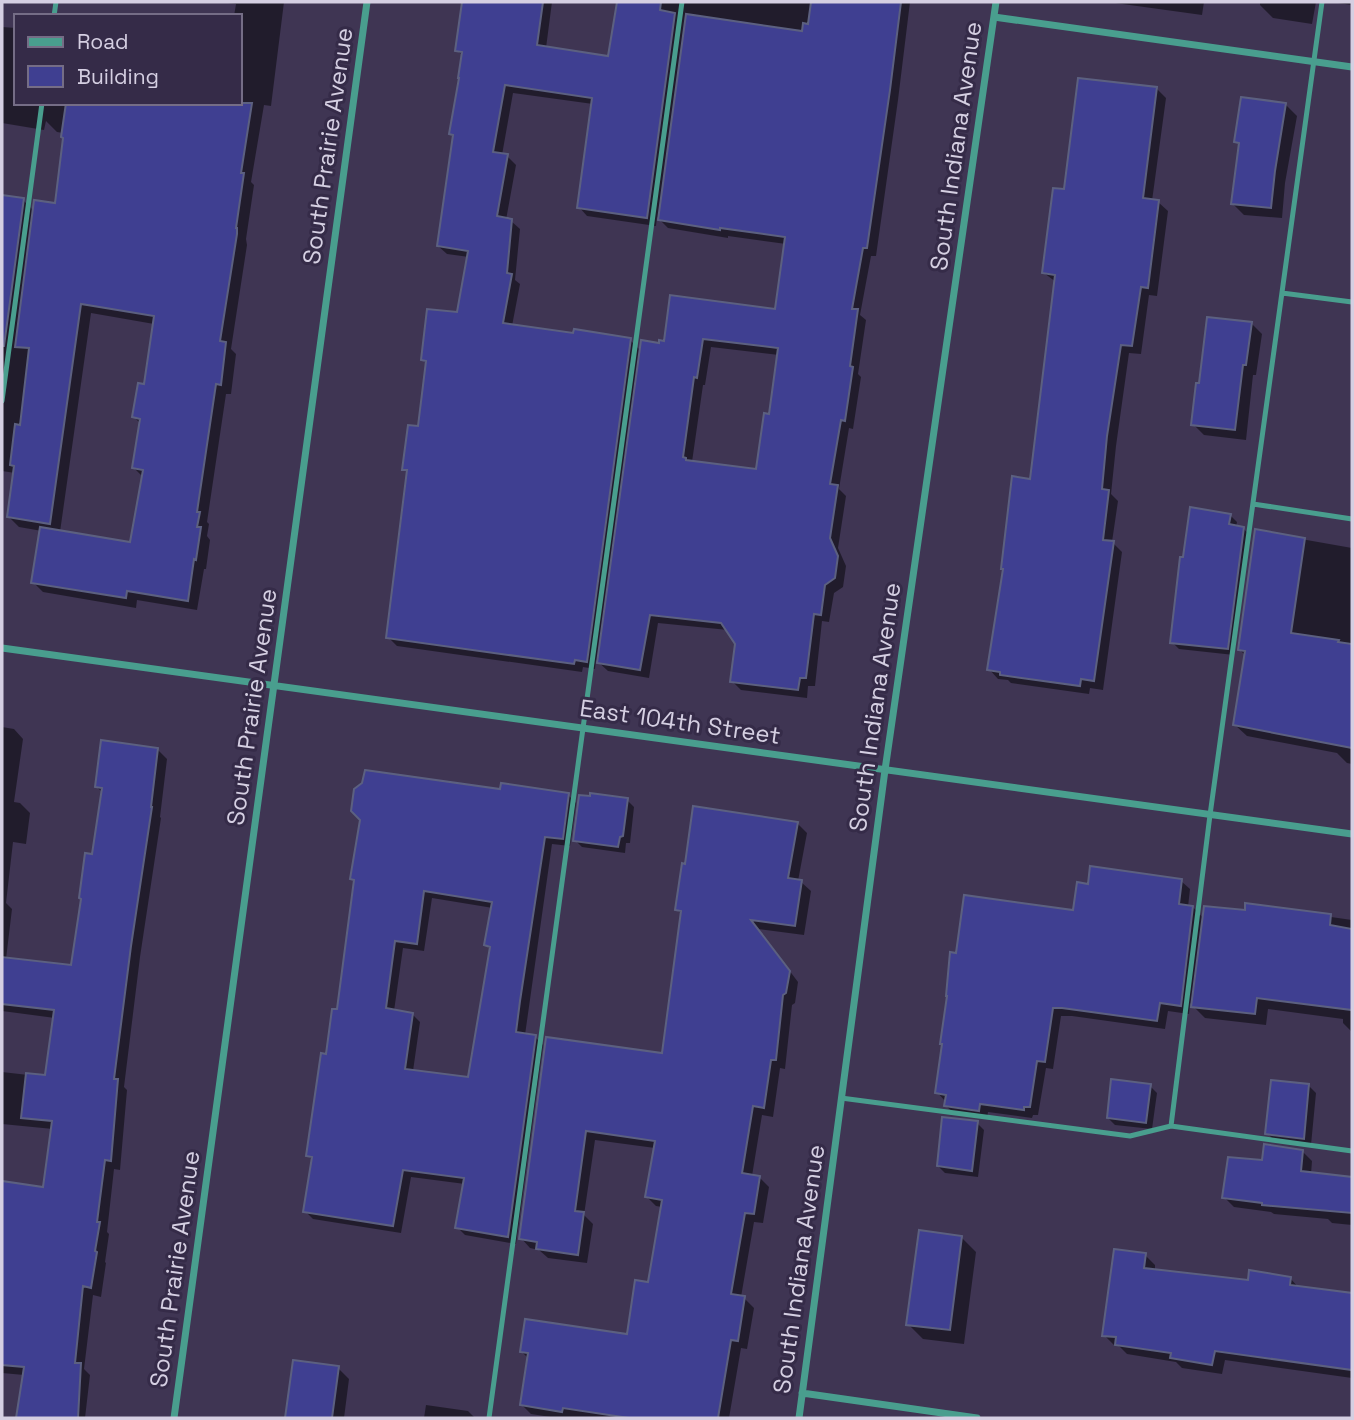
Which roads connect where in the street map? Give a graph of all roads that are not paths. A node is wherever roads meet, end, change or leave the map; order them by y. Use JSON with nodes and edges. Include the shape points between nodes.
{"nodes":[{"id":1,"x":367,"y":2,"type":"edge"},
{"id":2,"x":682,"y":2,"type":"edge"},
{"id":3,"x":996,"y":2,"type":"edge"},
{"id":4,"x":1322,"y":2,"type":"edge"},
{"id":5,"x":994,"y":17,"type":"junction"},
{"id":6,"x":1314,"y":62,"type":"junction"},
{"id":7,"x":1352,"y":67,"type":"edge"},
{"id":8,"x":42,"y":105,"type":"edge"},
{"id":9,"x":1282,"y":293,"type":"junction"},
{"id":10,"x":1352,"y":302,"type":"edge"},
{"id":11,"x":2,"y":401,"type":"edge"},
{"id":12,"x":1253,"y":504,"type":"junction"},
{"id":13,"x":1352,"y":519,"type":"edge"},
{"id":14,"x":2,"y":648,"type":"edge"},
{"id":15,"x":274,"y":686,"type":"junction"},
{"id":16,"x":582,"y":728,"type":"junction"},
{"id":17,"x":885,"y":770,"type":"junction"},
{"id":18,"x":1210,"y":815,"type":"junction"},
{"id":19,"x":1352,"y":834,"type":"edge"},
{"id":20,"x":841,"y":1098,"type":"junction"},
{"id":21,"x":1171,"y":1126,"type":"junction"},
{"id":22,"x":1352,"y":1151,"type":"edge"},
{"id":23,"x":802,"y":1394,"type":"junction"},
{"id":24,"x":174,"y":1418,"type":"edge"},
{"id":25,"x":489,"y":1418,"type":"edge"},
{"id":26,"x":799,"y":1418,"type":"edge"},
{"id":27,"x":977,"y":1418,"type":"edge"}],
"edges":[{"from":1,"to":15,"type":"street","name":"South Prairie Avenue"},
{"from":2,"to":16,"type":"lane"},
{"from":3,"to":5,"type":"street","name":"South Indiana Avenue"},
{"from":4,"to":6,"type":"lane"},
{"from":5,"to":6,"type":"street"},
{"from":5,"to":17,"type":"street","name":"South Indiana Avenue"},
{"from":6,"to":7,"type":"street"},
{"from":6,"to":9,"type":"lane"},
{"from":8,"to":11,"type":"lane"},
{"from":9,"to":10,"type":"lane"},
{"from":9,"to":12,"type":"lane"},
{"from":12,"to":13,"type":"lane"},
{"from":12,"to":18,"type":"lane"},
{"from":14,"to":15,"type":"street","name":"East 104th Street"},
{"from":15,"to":16,"type":"street","name":"East 104th Street"},
{"from":15,"to":24,"type":"street","name":"South Prairie Avenue"},
{"from":16,"to":17,"type":"street","name":"East 104th Street"},
{"from":16,"to":25,"type":"lane"},
{"from":17,"to":18,"type":"street","name":"East 104th Street"},
{"from":17,"to":20,"type":"street","name":"South Indiana Avenue"},
{"from":18,"to":19,"type":"street","name":"East 104th Street"},
{"from":18,"to":21,"type":"lane"},
{"from":20,"to":21,"type":"lane","via":[[1130,1136]]},
{"from":20,"to":23,"type":"street","name":"South Indiana Avenue"},
{"from":21,"to":22,"type":"lane"},
{"from":23,"to":26,"type":"street","name":"South Indiana Avenue"},
{"from":23,"to":27,"type":"street"}]}
